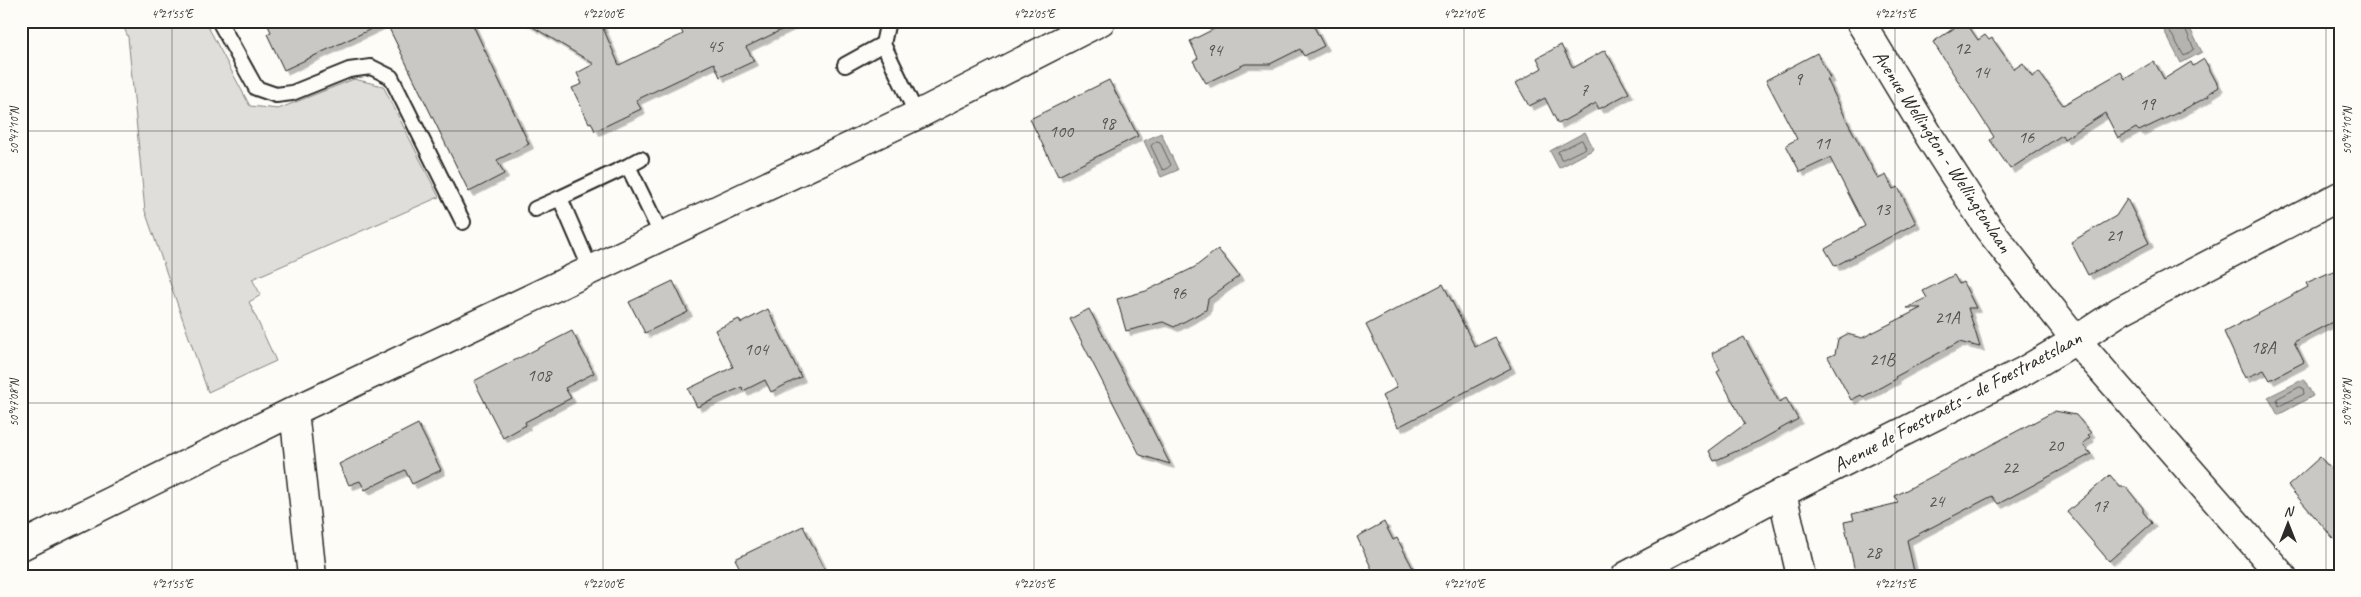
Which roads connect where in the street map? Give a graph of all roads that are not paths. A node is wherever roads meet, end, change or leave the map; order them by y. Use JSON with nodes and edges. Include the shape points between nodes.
{"nodes":[{"id":1,"x":219,"y":21,"type":"edge"},
{"id":2,"x":888,"y":21,"type":"edge"},
{"id":3,"x":1101,"y":21,"type":"edge"},
{"id":4,"x":1860,"y":21,"type":"edge"},
{"id":5,"x":883,"y":44,"type":"junction"},
{"id":6,"x":845,"y":65,"type":"dead end"},
{"id":7,"x":917,"y":115,"type":"junction"},
{"id":8,"x":641,"y":159,"type":"dead end"},
{"id":9,"x":628,"y":166,"type":"junction"},
{"id":10,"x":2340,"y":196,"type":"edge"},
{"id":11,"x":560,"y":198,"type":"junction"},
{"id":12,"x":535,"y":209,"type":"dead end"},
{"id":13,"x":463,"y":222,"type":"dead end"},
{"id":14,"x":662,"y":236,"type":"junction"},
{"id":15,"x":591,"y":270,"type":"junction"},
{"id":16,"x":2076,"y":340,"type":"junction"},
{"id":17,"x":294,"y":411,"type":"junction"},
{"id":18,"x":1782,"y":493,"type":"junction"},
{"id":19,"x":21,"y":546,"type":"edge"},
{"id":20,"x":312,"y":576,"type":"edge"},
{"id":21,"x":1626,"y":576,"type":"edge"},
{"id":22,"x":1801,"y":576,"type":"edge"},
{"id":23,"x":2282,"y":576,"type":"edge"}],
"edges":[{"from":1,"to":13,"type":"lane","via":[[256,88],[276,95],[292,93],[349,70],[371,67],[391,76]]},
{"from":2,"to":5,"type":"lane"},
{"from":3,"to":7,"type":"street"},
{"from":4,"to":16,"type":"street","name":"Avenue Wellington - Wellingtonlaan","via":[[1988,228]]},
{"from":5,"to":6,"type":"lane"},
{"from":5,"to":7,"type":"lane"},
{"from":7,"to":14,"type":"street"},
{"from":8,"to":9,"type":"lane"},
{"from":9,"to":11,"type":"lane"},
{"from":9,"to":14,"type":"lane"},
{"from":10,"to":16,"type":"street","name":"Avenue de Foestraets - de Foestraetslaan","via":[[2120,311]]},
{"from":11,"to":12,"type":"lane"},
{"from":11,"to":15,"type":"lane"},
{"from":14,"to":15,"type":"street"},
{"from":15,"to":17,"type":"street"},
{"from":16,"to":18,"type":"street","name":"Avenue de Foestraets - de Foestraetslaan","via":[[2024,371]]},
{"from":16,"to":23,"type":"street","name":"Avenue Wellington - Wellingtonlaan"},
{"from":17,"to":19,"type":"street"},
{"from":17,"to":20,"type":"street"},
{"from":18,"to":21,"type":"street","name":"Avenue de Foestraets - de Foestraetslaan"},
{"from":18,"to":22,"type":"street"}]}
